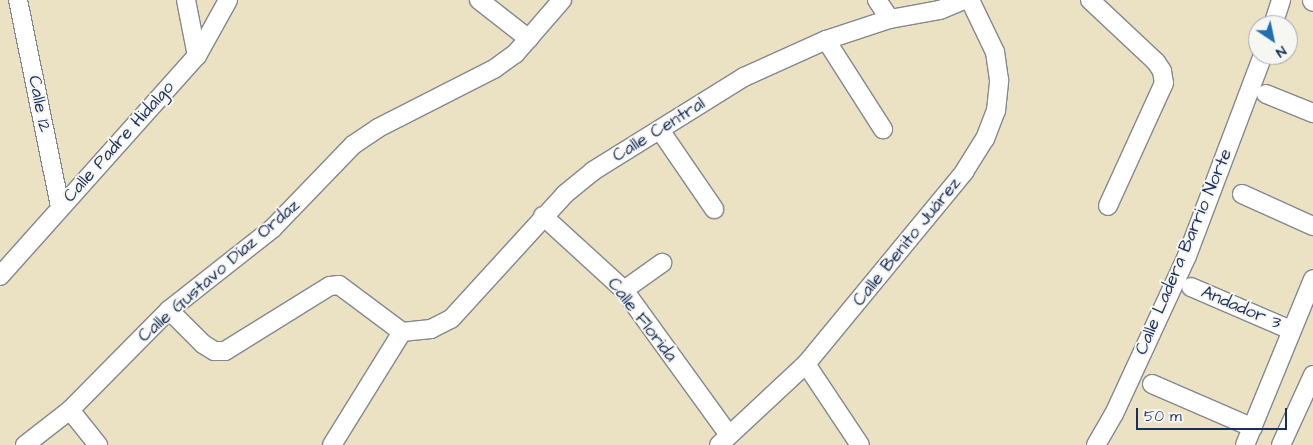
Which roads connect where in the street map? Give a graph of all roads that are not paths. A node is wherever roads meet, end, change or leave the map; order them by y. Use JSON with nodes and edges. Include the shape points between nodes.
{"nodes":[{"id":1,"x":18,"y":0,"type":"edge"},
{"id":2,"x":186,"y":0,"type":"edge"},
{"id":3,"x":228,"y":0,"type":"edge"},
{"id":4,"x":479,"y":0,"type":"edge"},
{"id":5,"x":562,"y":0,"type":"edge"},
{"id":6,"x":877,"y":0,"type":"edge"},
{"id":7,"x":964,"y":0,"type":"edge"},
{"id":8,"x":970,"y":0,"type":"edge"},
{"id":9,"x":1090,"y":0,"type":"edge"},
{"id":10,"x":1281,"y":0,"type":"edge"},
{"id":11,"x":1276,"y":15,"type":"edge"},
{"id":12,"x":890,"y":19,"type":"junction"},
{"id":13,"x":529,"y":39,"type":"junction"},
{"id":14,"x":826,"y":40,"type":"junction"},
{"id":15,"x":197,"y":56,"type":"junction"},
{"id":16,"x":1259,"y":65,"type":"edge"},
{"id":17,"x":1266,"y":94,"type":"dead end"},
{"id":18,"x":1313,"y":112,"type":"edge"},
{"id":19,"x":883,"y":129,"type":"dead end"},
{"id":20,"x":660,"y":130,"type":"junction"},
{"id":21,"x":1242,"y":194,"type":"dead end"},
{"id":22,"x":1108,"y":206,"type":"dead end"},
{"id":23,"x":60,"y":207,"type":"junction"},
{"id":24,"x":714,"y":209,"type":"dead end"},
{"id":25,"x":543,"y":216,"type":"junction"},
{"id":26,"x":1313,"y":226,"type":"edge"},
{"id":27,"x":662,"y":263,"type":"dead end"},
{"id":28,"x":0,"y":276,"type":"edge"},
{"id":29,"x":1313,"y":279,"type":"edge"},
{"id":30,"x":1191,"y":287,"type":"dead end"},
{"id":31,"x":624,"y":290,"type":"junction"},
{"id":32,"x":169,"y":310,"type":"junction"},
{"id":33,"x":1291,"y":330,"type":"junction"},
{"id":34,"x":402,"y":332,"type":"junction"},
{"id":35,"x":806,"y":364,"type":"junction"},
{"id":36,"x":1313,"y":375,"type":"edge"},
{"id":37,"x":1152,"y":384,"type":"dead end"},
{"id":38,"x":70,"y":410,"type":"junction"},
{"id":39,"x":1253,"y":428,"type":"junction"},
{"id":40,"x":724,"y":440,"type":"edge"},
{"id":41,"x":25,"y":445,"type":"edge"},
{"id":42,"x":98,"y":445,"type":"edge"},
{"id":43,"x":332,"y":445,"type":"edge"},
{"id":44,"x":860,"y":445,"type":"edge"},
{"id":45,"x":1096,"y":445,"type":"edge"},
{"id":46,"x":1246,"y":445,"type":"edge"},
{"id":47,"x":1281,"y":445,"type":"edge"}],
"edges":[{"from":1,"to":23,"type":"street","name":"Calle 12"},
{"from":2,"to":15,"type":"street"},
{"from":3,"to":15,"type":"street","name":"Calle Padre Hidalgo"},
{"from":4,"to":13,"type":"street"},
{"from":5,"to":13,"type":"street","name":"Calle Gustavo Díaz Ordaz"},
{"from":6,"to":12,"type":"street"},
{"from":7,"to":12,"type":"street","name":"Calle Central","via":[[940,10]]},
{"from":8,"to":35,"type":"street","name":"Calle Benito Juárez","via":[[996,52],[999,80],[996,111],[985,139],[964,172]]},
{"from":9,"to":22,"type":"street","via":[[1156,62],[1164,83]]},
{"from":10,"to":11,"type":"street"},
{"from":12,"to":14,"type":"street","name":"Calle Central"},
{"from":13,"to":32,"type":"street","name":"Calle Gustavo Díaz Ordaz","via":[[494,69],[378,128],[353,145],[272,229]]},
{"from":14,"to":19,"type":"street"},
{"from":14,"to":20,"type":"street","name":"Calle Central","via":[[744,77]]},
{"from":15,"to":23,"type":"street","name":"Calle Padre Hidalgo"},
{"from":16,"to":45,"type":"street","name":"Calle Ladera Barrio Norte","via":[[1187,256],[1114,414]]},
{"from":17,"to":18,"type":"street"},
{"from":20,"to":24,"type":"street"},
{"from":20,"to":25,"type":"street","name":"Calle Central","via":[[594,171]]},
{"from":21,"to":26,"type":"street"},
{"from":23,"to":28,"type":"street","name":"Calle Padre Hidalgo"},
{"from":25,"to":31,"type":"street","name":"Calle Florida"},
{"from":25,"to":34,"type":"street","name":"Calle Central","via":[[451,318],[431,329]]},
{"from":27,"to":31,"type":"street"},
{"from":29,"to":33,"type":"street"},
{"from":30,"to":33,"type":"street","name":"Andador 3"},
{"from":31,"to":40,"type":"street","name":"Calle Florida"},
{"from":32,"to":34,"type":"street","via":[[203,344],[214,351],[225,351],[330,286],[339,285]]},
{"from":32,"to":38,"type":"street","name":"Calle Gustavo Díaz Ordaz"},
{"from":33,"to":39,"type":"street"},
{"from":34,"to":43,"type":"street"},
{"from":35,"to":40,"type":"street","name":"Calle Benito Juárez"},
{"from":35,"to":44,"type":"street"},
{"from":36,"to":47,"type":"street"},
{"from":37,"to":39,"type":"street"},
{"from":38,"to":41,"type":"street","name":"Calle Gustavo Díaz Ordaz"},
{"from":38,"to":42,"type":"street"},
{"from":39,"to":46,"type":"street"}]}
